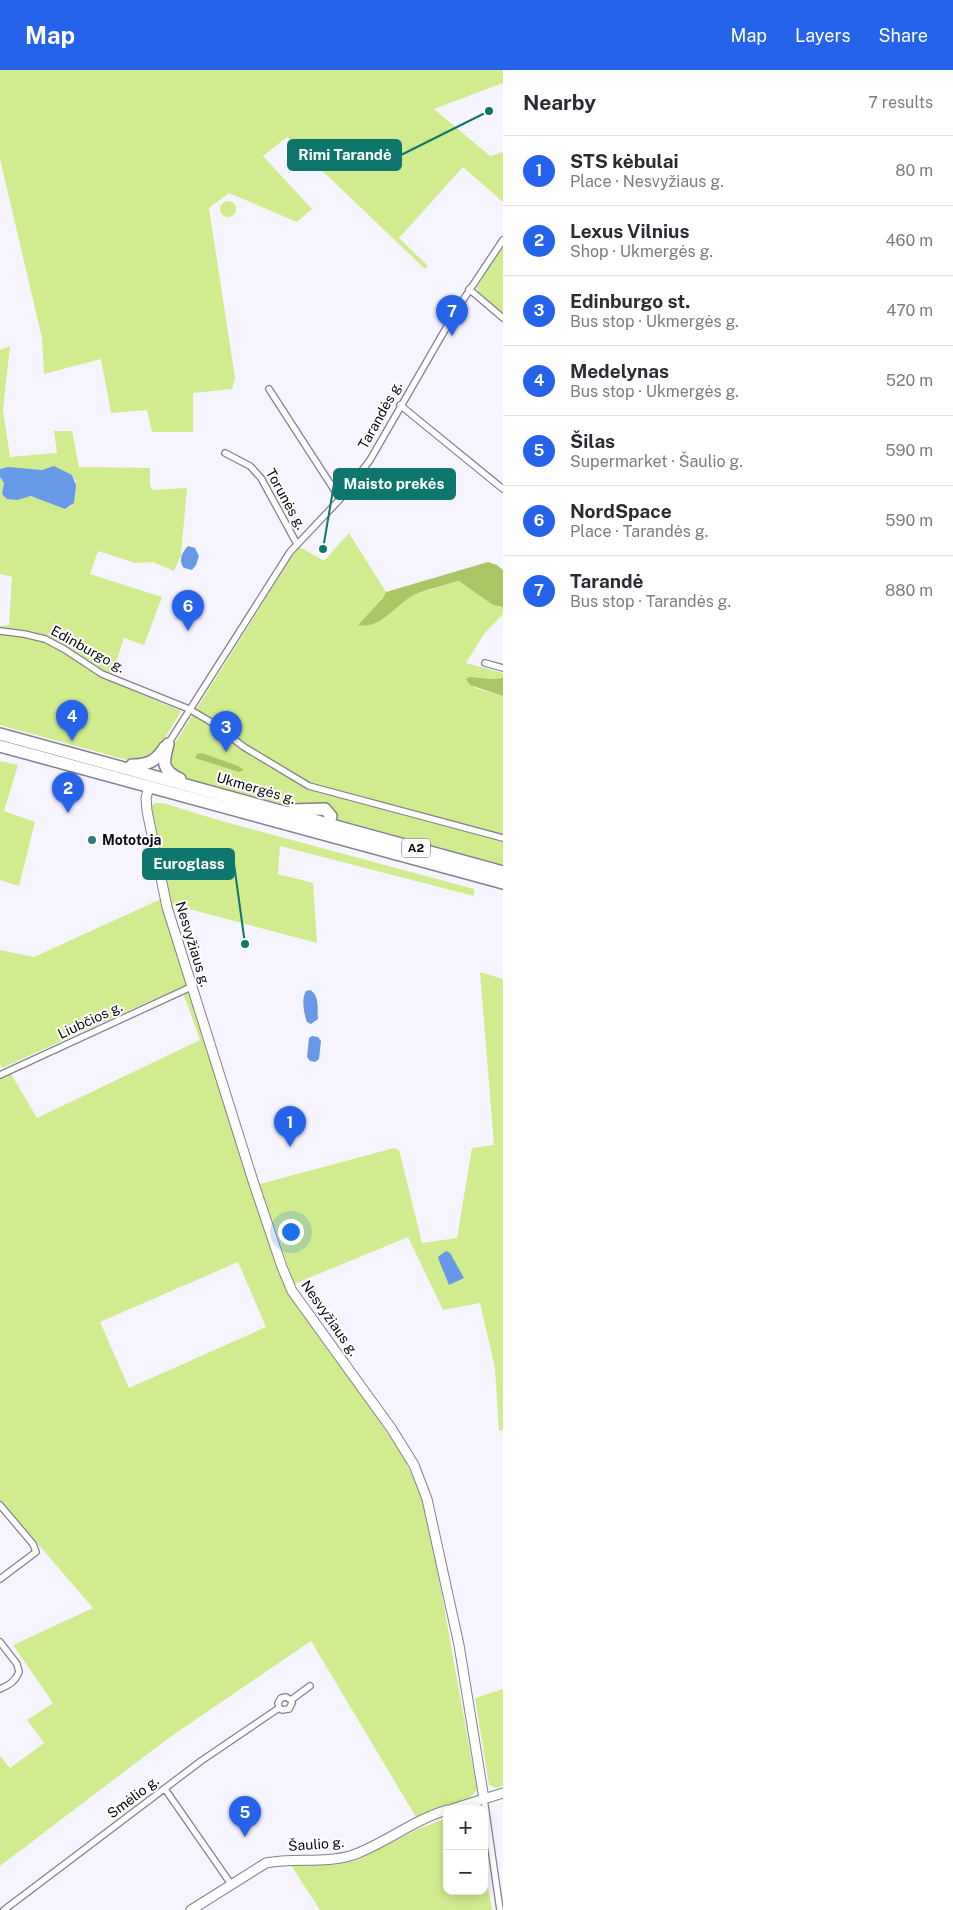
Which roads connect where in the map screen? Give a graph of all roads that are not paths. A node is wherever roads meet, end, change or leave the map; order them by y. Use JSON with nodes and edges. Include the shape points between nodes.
{"nodes":[{"id":1,"x":503,"y":240,"type":"edge"},
{"id":2,"x":469,"y":289,"type":"junction"},
{"id":3,"x":503,"y":318,"type":"edge"},
{"id":4,"x":269,"y":389,"type":"dead end"},
{"id":5,"x":400,"y":405,"type":"junction"},
{"id":6,"x":225,"y":453,"type":"dead end"},
{"id":7,"x":503,"y":489,"type":"edge"},
{"id":8,"x":342,"y":497,"type":"junction"},
{"id":9,"x":297,"y":544,"type":"junction"},
{"id":10,"x":0,"y":631,"type":"edge"},
{"id":11,"x":485,"y":663,"type":"dead end"},
{"id":12,"x":503,"y":668,"type":"edge"},
{"id":13,"x":190,"y":709,"type":"junction"},
{"id":14,"x":0,"y":734,"type":"edge"},
{"id":15,"x":168,"y":744,"type":"junction"},
{"id":16,"x":0,"y":746,"type":"edge"},
{"id":17,"x":115,"y":765,"type":"junction"},
{"id":18,"x":149,"y":786,"type":"junction"},
{"id":19,"x":201,"y":788,"type":"junction"},
{"id":20,"x":329,"y":824,"type":"junction"},
{"id":21,"x":292,"y":826,"type":"junction"},
{"id":22,"x":503,"y":838,"type":"edge"},
{"id":23,"x":503,"y":872,"type":"edge"},
{"id":24,"x":503,"y":883,"type":"edge"},
{"id":25,"x":191,"y":987,"type":"junction"},
{"id":26,"x":0,"y":1075,"type":"edge"},
{"id":27,"x":0,"y":1505,"type":"edge"},
{"id":28,"x":0,"y":1579,"type":"edge"},
{"id":29,"x":0,"y":1642,"type":"edge"},
{"id":30,"x":310,"y":1686,"type":"dead end"},
{"id":31,"x":0,"y":1689,"type":"edge"},
{"id":32,"x":291,"y":1700,"type":"junction"},
{"id":33,"x":279,"y":1708,"type":"junction"},
{"id":34,"x":165,"y":1789,"type":"junction"},
{"id":35,"x":503,"y":1793,"type":"edge"},
{"id":36,"x":484,"y":1799,"type":"junction"},
{"id":37,"x":465,"y":1805,"type":"edge"},
{"id":38,"x":443,"y":1811,"type":"edge"},
{"id":39,"x":231,"y":1884,"type":"junction"},
{"id":40,"x":4,"y":1910,"type":"edge"},
{"id":41,"x":191,"y":1910,"type":"edge"},
{"id":42,"x":500,"y":1910,"type":"edge"}],
"edges":[{"from":1,"to":2,"type":"street","name":"Tarandės g."},
{"from":2,"to":3,"type":"street"},
{"from":2,"to":5,"type":"street","name":"Tarandės g."},
{"from":4,"to":8,"type":"street","via":[[335,492]]},
{"from":5,"to":7,"type":"street"},
{"from":5,"to":8,"type":"street","name":"Tarandės g.","via":[[370,459]]},
{"from":6,"to":9,"type":"street","name":"Torunės g.","via":[[250,466],[261,478]]},
{"from":8,"to":9,"type":"street","name":"Tarandės g."},
{"from":9,"to":13,"type":"street","name":"Tarandės g."},
{"from":10,"to":13,"type":"street","name":"Edinburgo g.","via":[[46,639],[102,674]]},
{"from":11,"to":12,"type":"street"},
{"from":13,"to":15,"type":"street","name":"Tarandės g."},
{"from":13,"to":22,"type":"street","name":"Edinburgo g.","via":[[244,747],[309,786]]},
{"from":14,"to":17,"type":"highway","name":"Ukmergės g."},
{"from":15,"to":17,"type":"highway","via":[[150,764]]},
{"from":15,"to":19,"type":"highway","via":[[164,761],[167,770]]},
{"from":16,"to":18,"type":"highway","name":"Ukmergės g.","number":"A2"},
{"from":17,"to":19,"type":"highway","name":"Ukmergės g."},
{"from":18,"to":21,"type":"highway","name":"Ukmergės g.","number":"A2"},
{"from":18,"to":25,"type":"street","name":"Nesvyžiaus g.","via":[[147,811],[157,862]]},
{"from":19,"to":20,"type":"highway","name":"Ukmergės g.","via":[[281,811],[325,810],[331,816]]},
{"from":20,"to":21,"type":"highway","via":[[324,828]]},
{"from":20,"to":23,"type":"highway","number":"A2"},
{"from":21,"to":24,"type":"highway","name":"Ukmergės g.","number":"A2"},
{"from":25,"to":26,"type":"street","name":"Liubčios g."},
{"from":25,"to":36,"type":"street","name":"Nesvyžiaus g.","via":[[252,1181],[292,1290],[391,1428],[421,1482],[459,1646]]},
{"from":27,"to":28,"type":"street","via":[[36,1552]]},
{"from":29,"to":31,"type":"street","via":[[20,1672],[11,1684]]},
{"from":30,"to":32,"type":"street"},
{"from":32,"to":33,"type":"street","via":[[289,1710]]},
{"from":32,"to":33,"type":"street","via":[[281,1698]]},
{"from":33,"to":34,"type":"street","name":"Smėlio g."},
{"from":34,"to":39,"type":"street"},
{"from":34,"to":40,"type":"street","name":"Smėlio g."},
{"from":35,"to":36,"type":"street"},
{"from":36,"to":37,"type":"street"},
{"from":36,"to":42,"type":"street"},
{"from":38,"to":39,"type":"street","name":"Šaulio g.","via":[[352,1855],[326,1860],[266,1863]]},
{"from":39,"to":41,"type":"street","name":"Šaulio g."}]}
